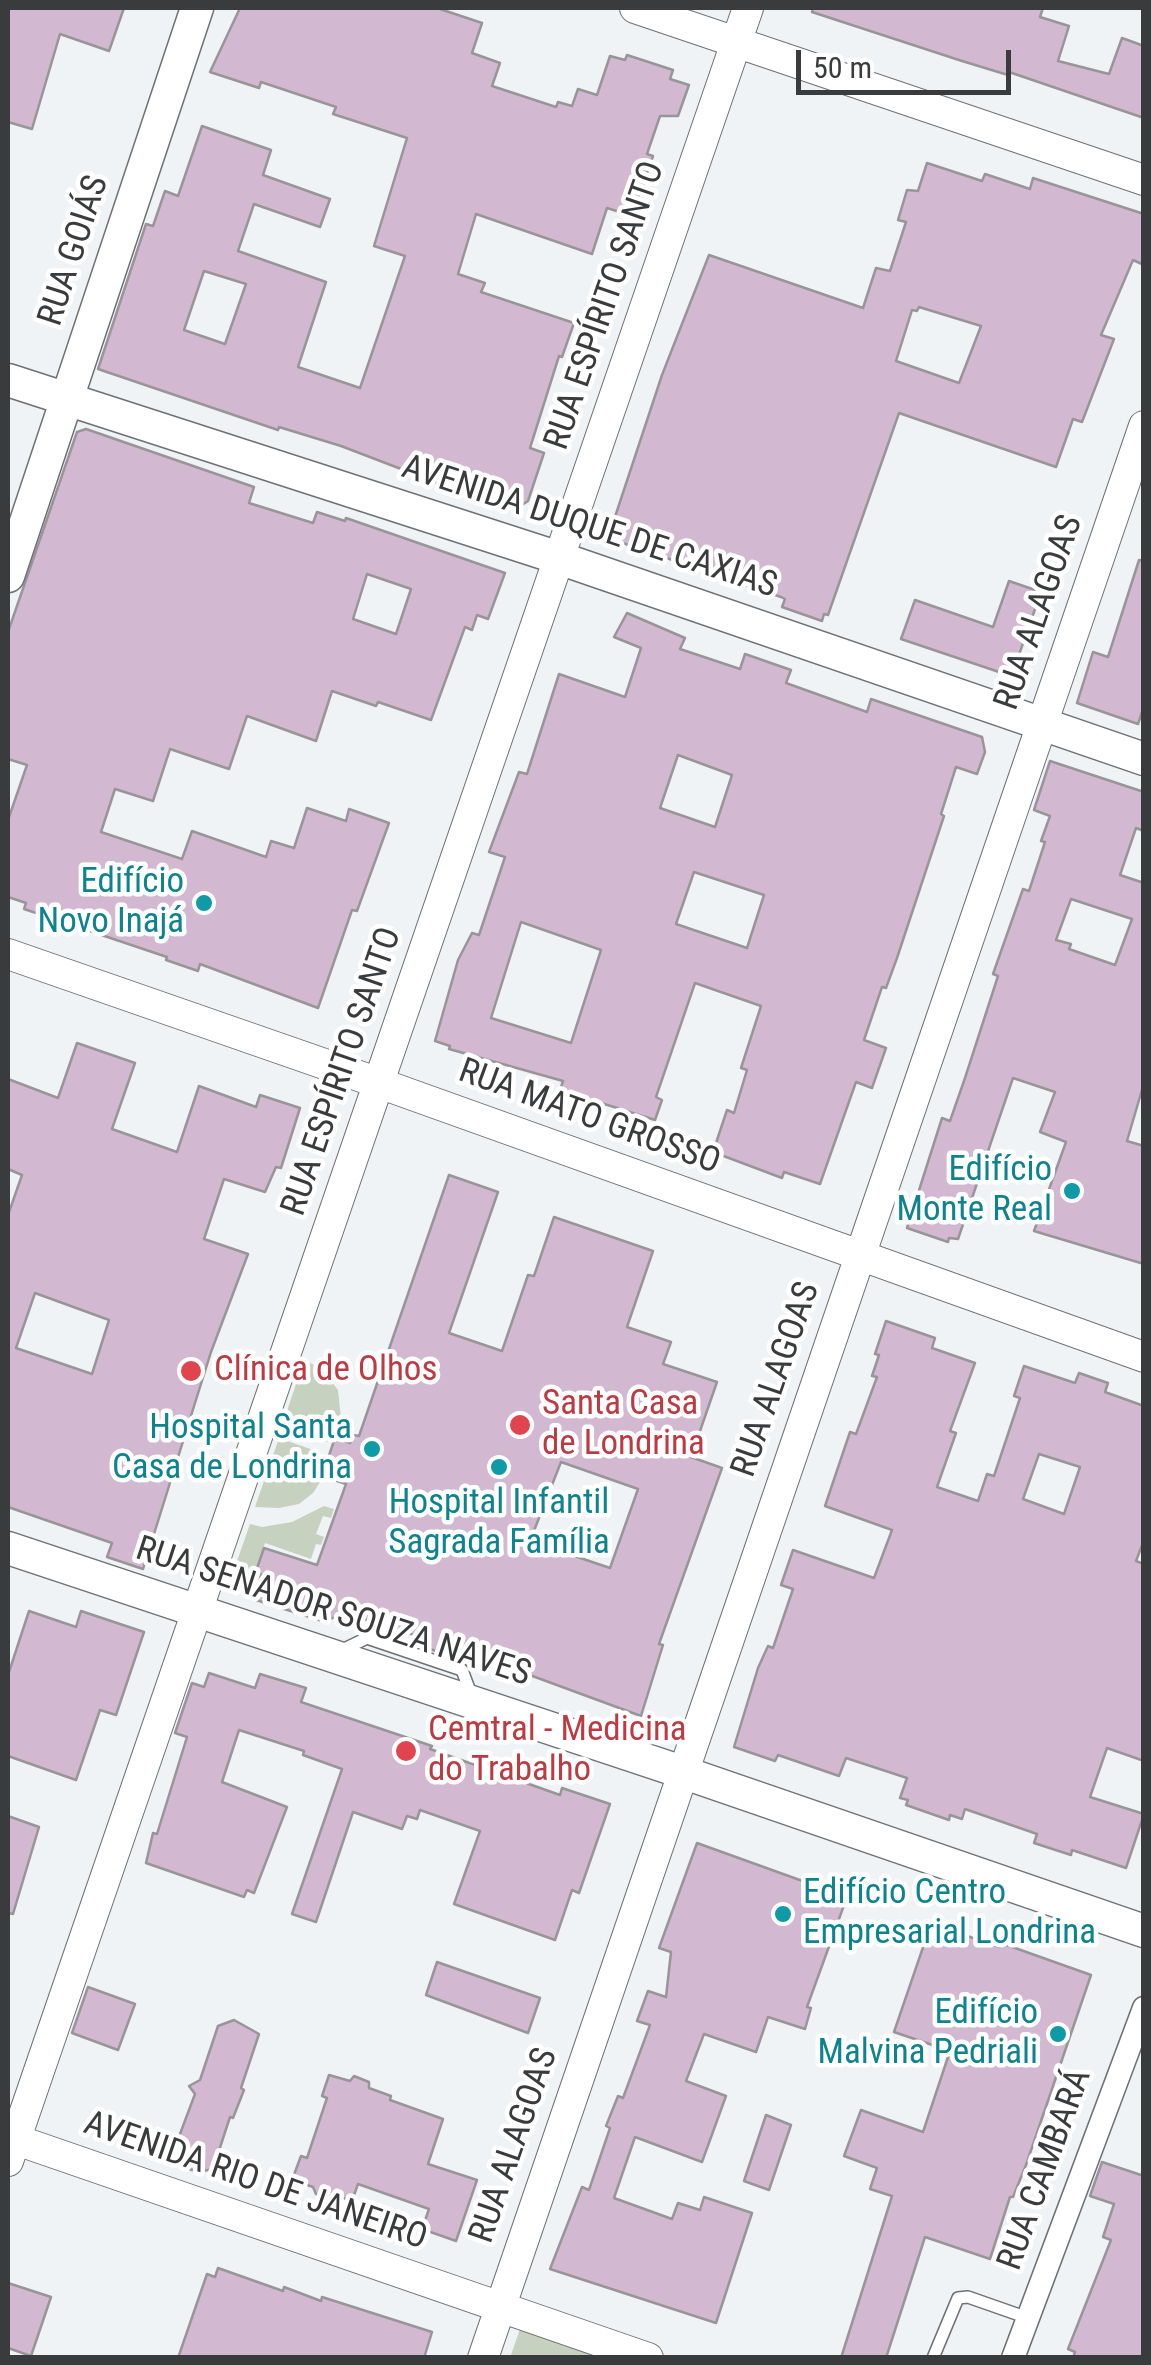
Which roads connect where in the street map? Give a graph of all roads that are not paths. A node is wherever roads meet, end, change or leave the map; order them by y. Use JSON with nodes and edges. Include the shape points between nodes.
{"nodes":[{"id":1,"x":197,"y":8,"type":"edge"},
{"id":2,"x":635,"y":8,"type":"edge"},
{"id":3,"x":748,"y":8,"type":"edge"},
{"id":4,"x":736,"y":42,"type":"junction"},
{"id":5,"x":1144,"y":180,"type":"edge"},
{"id":6,"x":8,"y":380,"type":"edge"},
{"id":7,"x":67,"y":402,"type":"junction"},
{"id":8,"x":1144,"y":426,"type":"edge"},
{"id":9,"x":559,"y":558,"type":"junction"},
{"id":10,"x":8,"y":576,"type":"edge"},
{"id":11,"x":1042,"y":723,"type":"junction"},
{"id":12,"x":1144,"y":759,"type":"edge"},
{"id":13,"x":8,"y":954,"type":"edge"},
{"id":14,"x":379,"y":1084,"type":"junction"},
{"id":15,"x":860,"y":1254,"type":"junction"},
{"id":16,"x":1144,"y":1357,"type":"edge"},
{"id":17,"x":8,"y":1548,"type":"edge"},
{"id":18,"x":197,"y":1610,"type":"junction"},
{"id":19,"x":682,"y":1772,"type":"junction"},
{"id":20,"x":1144,"y":1931,"type":"edge"},
{"id":21,"x":1144,"y":2008,"type":"edge"},
{"id":22,"x":10,"y":2146,"type":"edge"},
{"id":23,"x":500,"y":2305,"type":"junction"},
{"id":24,"x":1028,"y":2318,"type":"junction"},
{"id":25,"x":482,"y":2358,"type":"edge"},
{"id":26,"x":648,"y":2358,"type":"edge"},
{"id":27,"x":934,"y":2358,"type":"edge"},
{"id":28,"x":1013,"y":2358,"type":"edge"}],
"edges":[{"from":1,"to":7,"type":"main road","name":"RUA GOIÁS"},
{"from":2,"to":4,"type":"street"},
{"from":3,"to":4,"type":"street","name":"RUA ESPÍRITO SANTO"},
{"from":4,"to":5,"type":"street"},
{"from":4,"to":9,"type":"street","name":"RUA ESPÍRITO SANTO"},
{"from":6,"to":7,"type":"main road","name":"AVENIDA DUQUE DE CAXIAS"},
{"from":7,"to":9,"type":"main road","name":"AVENIDA DUQUE DE CAXIAS"},
{"from":7,"to":10,"type":"main road","name":"RUA GOIÁS"},
{"from":8,"to":11,"type":"street","name":"RUA ALAGOAS"},
{"from":9,"to":11,"type":"main road","name":"AVENIDA DUQUE DE CAXIAS"},
{"from":9,"to":14,"type":"street","name":"RUA ESPÍRITO SANTO"},
{"from":11,"to":12,"type":"main road","name":"AVENIDA DUQUE DE CAXIAS"},
{"from":11,"to":15,"type":"street","name":"RUA ALAGOAS"},
{"from":13,"to":14,"type":"street","name":"RUA MATO GROSSO"},
{"from":14,"to":15,"type":"street","name":"RUA MATO GROSSO"},
{"from":14,"to":18,"type":"street","name":"RUA ESPÍRITO SANTO"},
{"from":15,"to":16,"type":"street","name":"RUA MATO GROSSO"},
{"from":15,"to":19,"type":"street","name":"RUA ALAGOAS"},
{"from":17,"to":18,"type":"main road","name":"RUA SENADOR SOUZA NAVES"},
{"from":18,"to":19,"type":"main road","name":"RUA SENADOR SOUZA NAVES"},
{"from":18,"to":22,"type":"street","name":"RUA ESPÍRITO SANTO"},
{"from":19,"to":20,"type":"main road","name":"RUA SENADOR SOUZA NAVES"},
{"from":19,"to":23,"type":"street","name":"RUA ALAGOAS"},
{"from":21,"to":24,"type":"street","name":"RUA CAMBARÁ"},
{"from":22,"to":23,"type":"street","name":"AVENIDA RIO DE JANEIRO"},
{"from":23,"to":25,"type":"street","name":"RUA ALAGOAS"},
{"from":23,"to":26,"type":"street","name":"AVENIDA RIO DE JANEIRO"},
{"from":24,"to":27,"type":"lane","via":[[958,2298]]},
{"from":24,"to":28,"type":"street","name":"RUA CAMBARÁ"}]}
